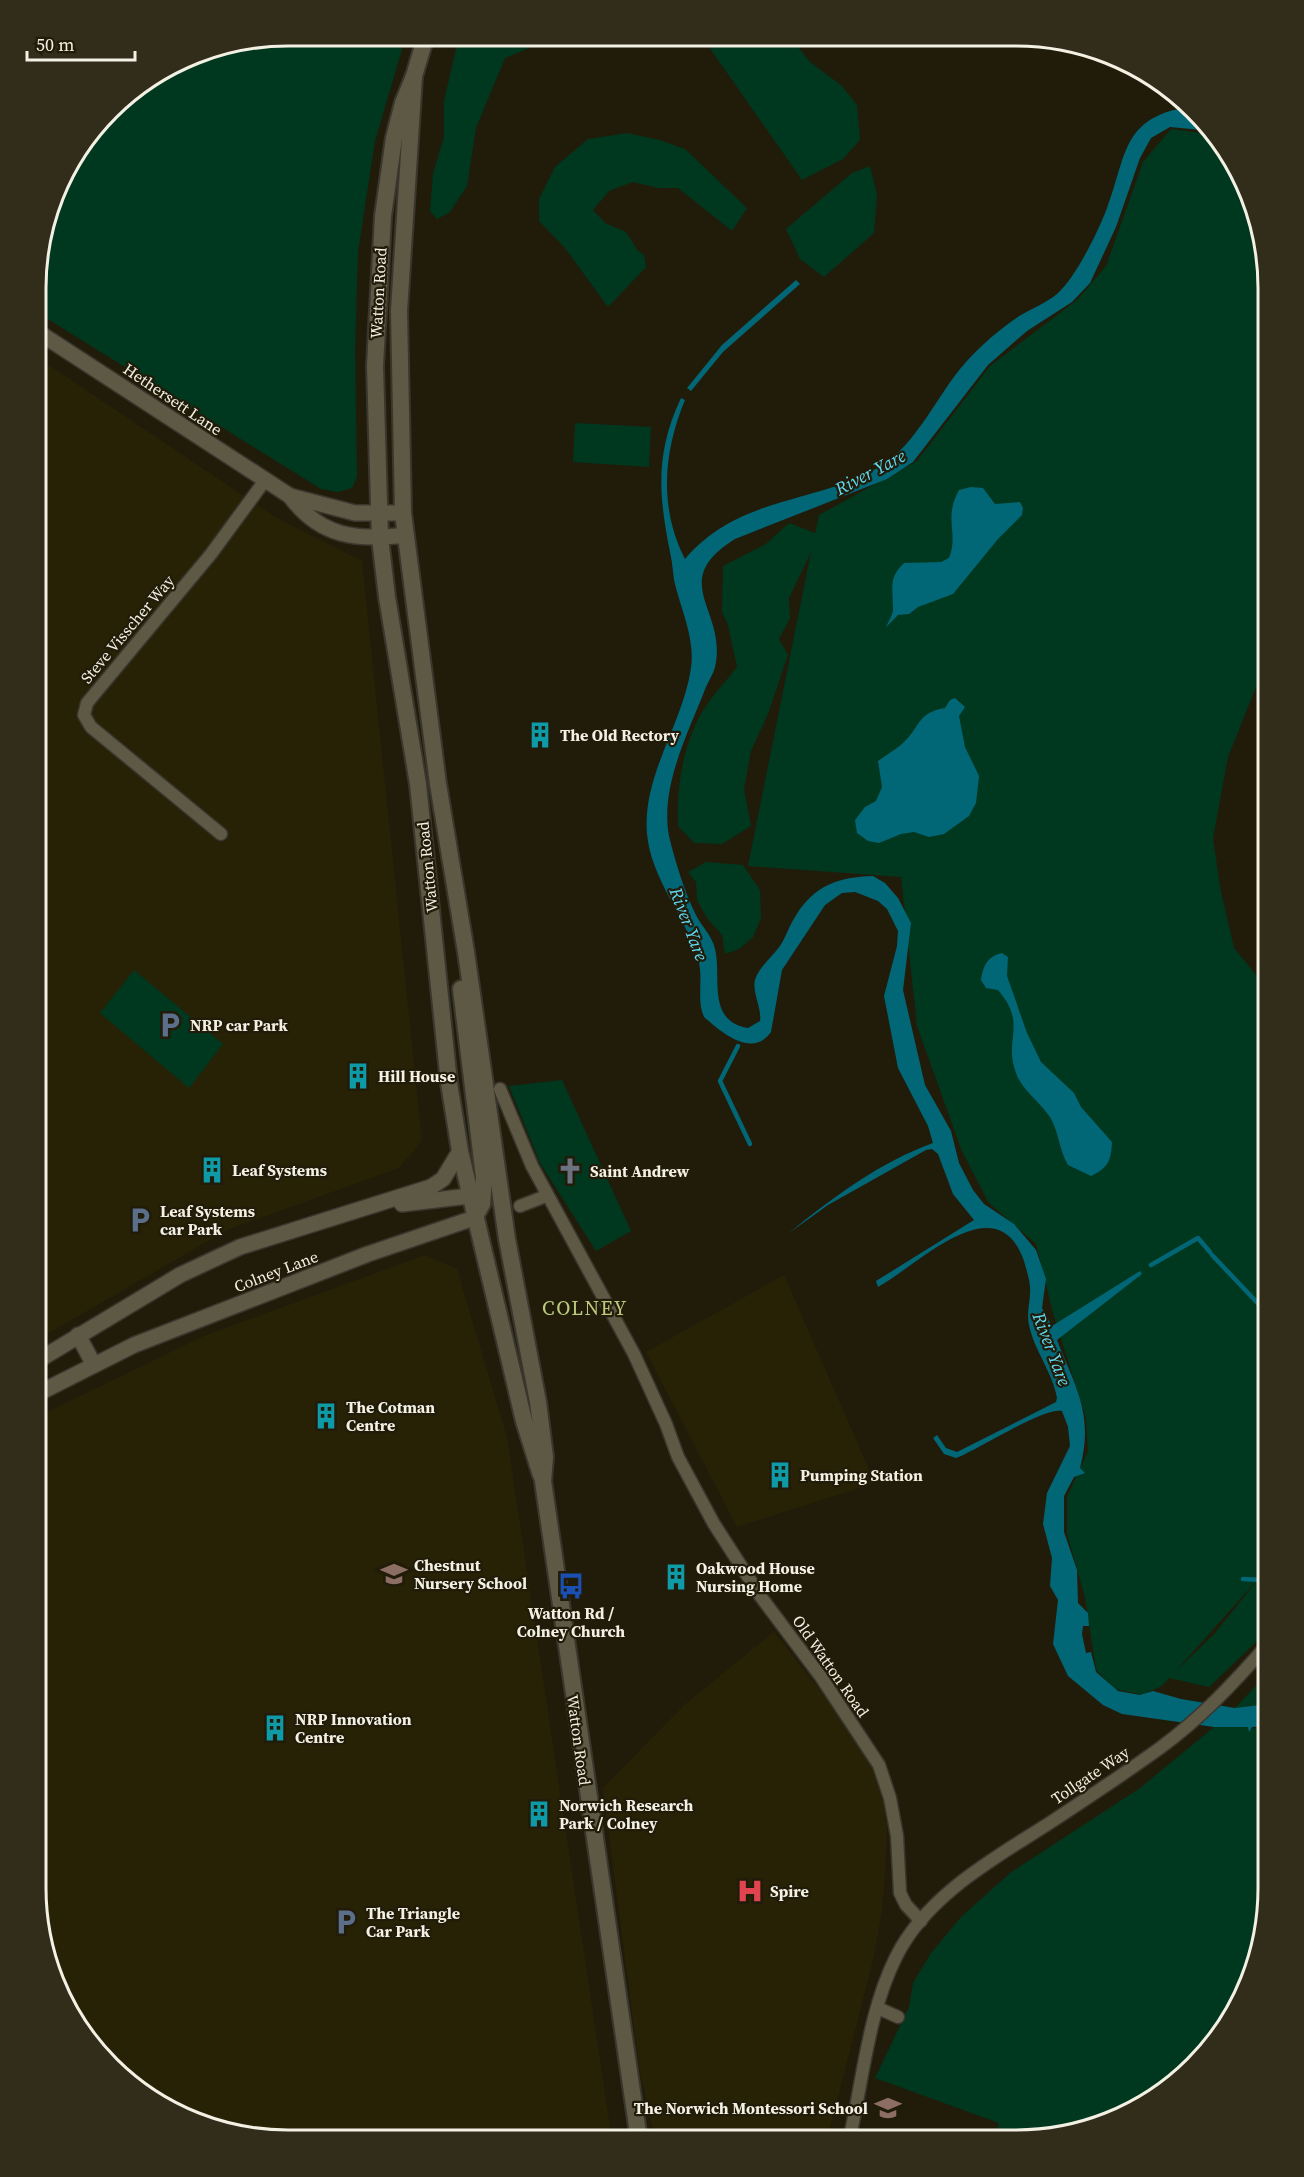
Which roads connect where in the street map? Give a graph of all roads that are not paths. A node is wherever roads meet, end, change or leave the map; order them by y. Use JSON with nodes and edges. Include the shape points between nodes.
{"nodes":[{"id":1,"x":423,"y":46,"type":"edge"},
{"id":2,"x":414,"y":76,"type":"junction"},
{"id":3,"x":46,"y":337,"type":"edge"},
{"id":4,"x":266,"y":480,"type":"junction"},
{"id":5,"x":290,"y":495,"type":"junction"},
{"id":6,"x":403,"y":513,"type":"junction"},
{"id":7,"x":379,"y":514,"type":"junction"},
{"id":8,"x":405,"y":535,"type":"junction"},
{"id":9,"x":380,"y":538,"type":"junction"},
{"id":10,"x":221,"y":834,"type":"dead end"},
{"id":11,"x":448,"y":845,"type":"junction"},
{"id":12,"x":500,"y":1089,"type":"dead end"},
{"id":13,"x":460,"y":1151,"type":"junction"},
{"id":14,"x":546,"y":1196,"type":"junction"},
{"id":15,"x":475,"y":1206,"type":"junction"},
{"id":16,"x":520,"y":1206,"type":"dead end"},
{"id":17,"x":369,"y":1208,"type":"junction"},
{"id":18,"x":506,"y":1231,"type":"junction"},
{"id":19,"x":78,"y":1335,"type":"junction"},
{"id":20,"x":46,"y":1355,"type":"edge"},
{"id":21,"x":94,"y":1365,"type":"junction"},
{"id":22,"x":46,"y":1389,"type":"edge"},
{"id":23,"x":543,"y":1481,"type":"junction"},
{"id":24,"x":1258,"y":1655,"type":"edge"},
{"id":25,"x":921,"y":1921,"type":"junction"},
{"id":26,"x":878,"y":2008,"type":"junction"},
{"id":27,"x":898,"y":2017,"type":"dead end"},
{"id":28,"x":638,"y":2130,"type":"edge"},
{"id":29,"x":851,"y":2130,"type":"edge"}],
"edges":[{"from":1,"to":2,"type":"main road","name":"Watton Road"},
{"from":2,"to":6,"type":"main road","name":"Watton Road","via":[[399,310]]},
{"from":2,"to":7,"type":"main road","name":"Watton Road","via":[[394,138],[382,234],[375,366]]},
{"from":3,"to":4,"type":"street","name":"Hethersett Lane"},
{"from":4,"to":5,"type":"street","name":"Hethersett Lane"},
{"from":4,"to":10,"type":"street","name":"Steve Visscher Way","via":[[211,554],[87,703],[84,715],[91,727]]},
{"from":5,"to":7,"type":"street","name":"Hethersett Lane","via":[[336,509]]},
{"from":5,"to":9,"type":"street","name":"Hethersett Lane","via":[[301,511],[330,530]]},
{"from":6,"to":7,"type":"street"},
{"from":6,"to":8,"type":"main road","name":"Watton Road"},
{"from":7,"to":9,"type":"main road","name":"Watton Road"},
{"from":8,"to":9,"type":"street"},
{"from":8,"to":11,"type":"main road","name":"Watton Road"},
{"from":9,"to":13,"type":"main road","name":"Watton Road","via":[[418,784],[449,1083]]},
{"from":11,"to":15,"type":"main road","name":"Watton Road","via":[[484,1177]]},
{"from":11,"to":18,"type":"main road","name":"Watton Road"},
{"from":12,"to":14,"type":"street","name":"Old Watton Road"},
{"from":13,"to":15,"type":"main road","name":"Watton Road"},
{"from":13,"to":17,"type":"street","name":"Colney Lane","via":[[442,1179],[431,1187]]},
{"from":14,"to":16,"type":"street"},
{"from":14,"to":25,"type":"street","name":"Old Watton Road","via":[[634,1354],[678,1457],[714,1524],[879,1765],[897,1836],[900,1893]]},
{"from":15,"to":17,"type":"street","name":"Colney Lane"},
{"from":15,"to":18,"type":"main road"},
{"from":15,"to":21,"type":"street","name":"Colney Lane","via":[[368,1254],[134,1345]]},
{"from":15,"to":23,"type":"main road","name":"Watton Road","via":[[531,1449]]},
{"from":17,"to":19,"type":"street","name":"Colney Lane","via":[[240,1247],[180,1275]]},
{"from":18,"to":23,"type":"main road","name":"Watton Road","via":[[538,1402],[545,1457]]},
{"from":19,"to":20,"type":"street","name":"Colney Lane"},
{"from":19,"to":21,"type":"street"},
{"from":21,"to":22,"type":"street","name":"Colney Lane"},
{"from":23,"to":28,"type":"main road","name":"Watton Road"},
{"from":24,"to":25,"type":"street","name":"Tollgate Way","via":[[1221,1696],[1161,1747],[987,1863]]},
{"from":25,"to":26,"type":"street","via":[[895,1958]]},
{"from":26,"to":27,"type":"street"},
{"from":26,"to":29,"type":"street"}]}
